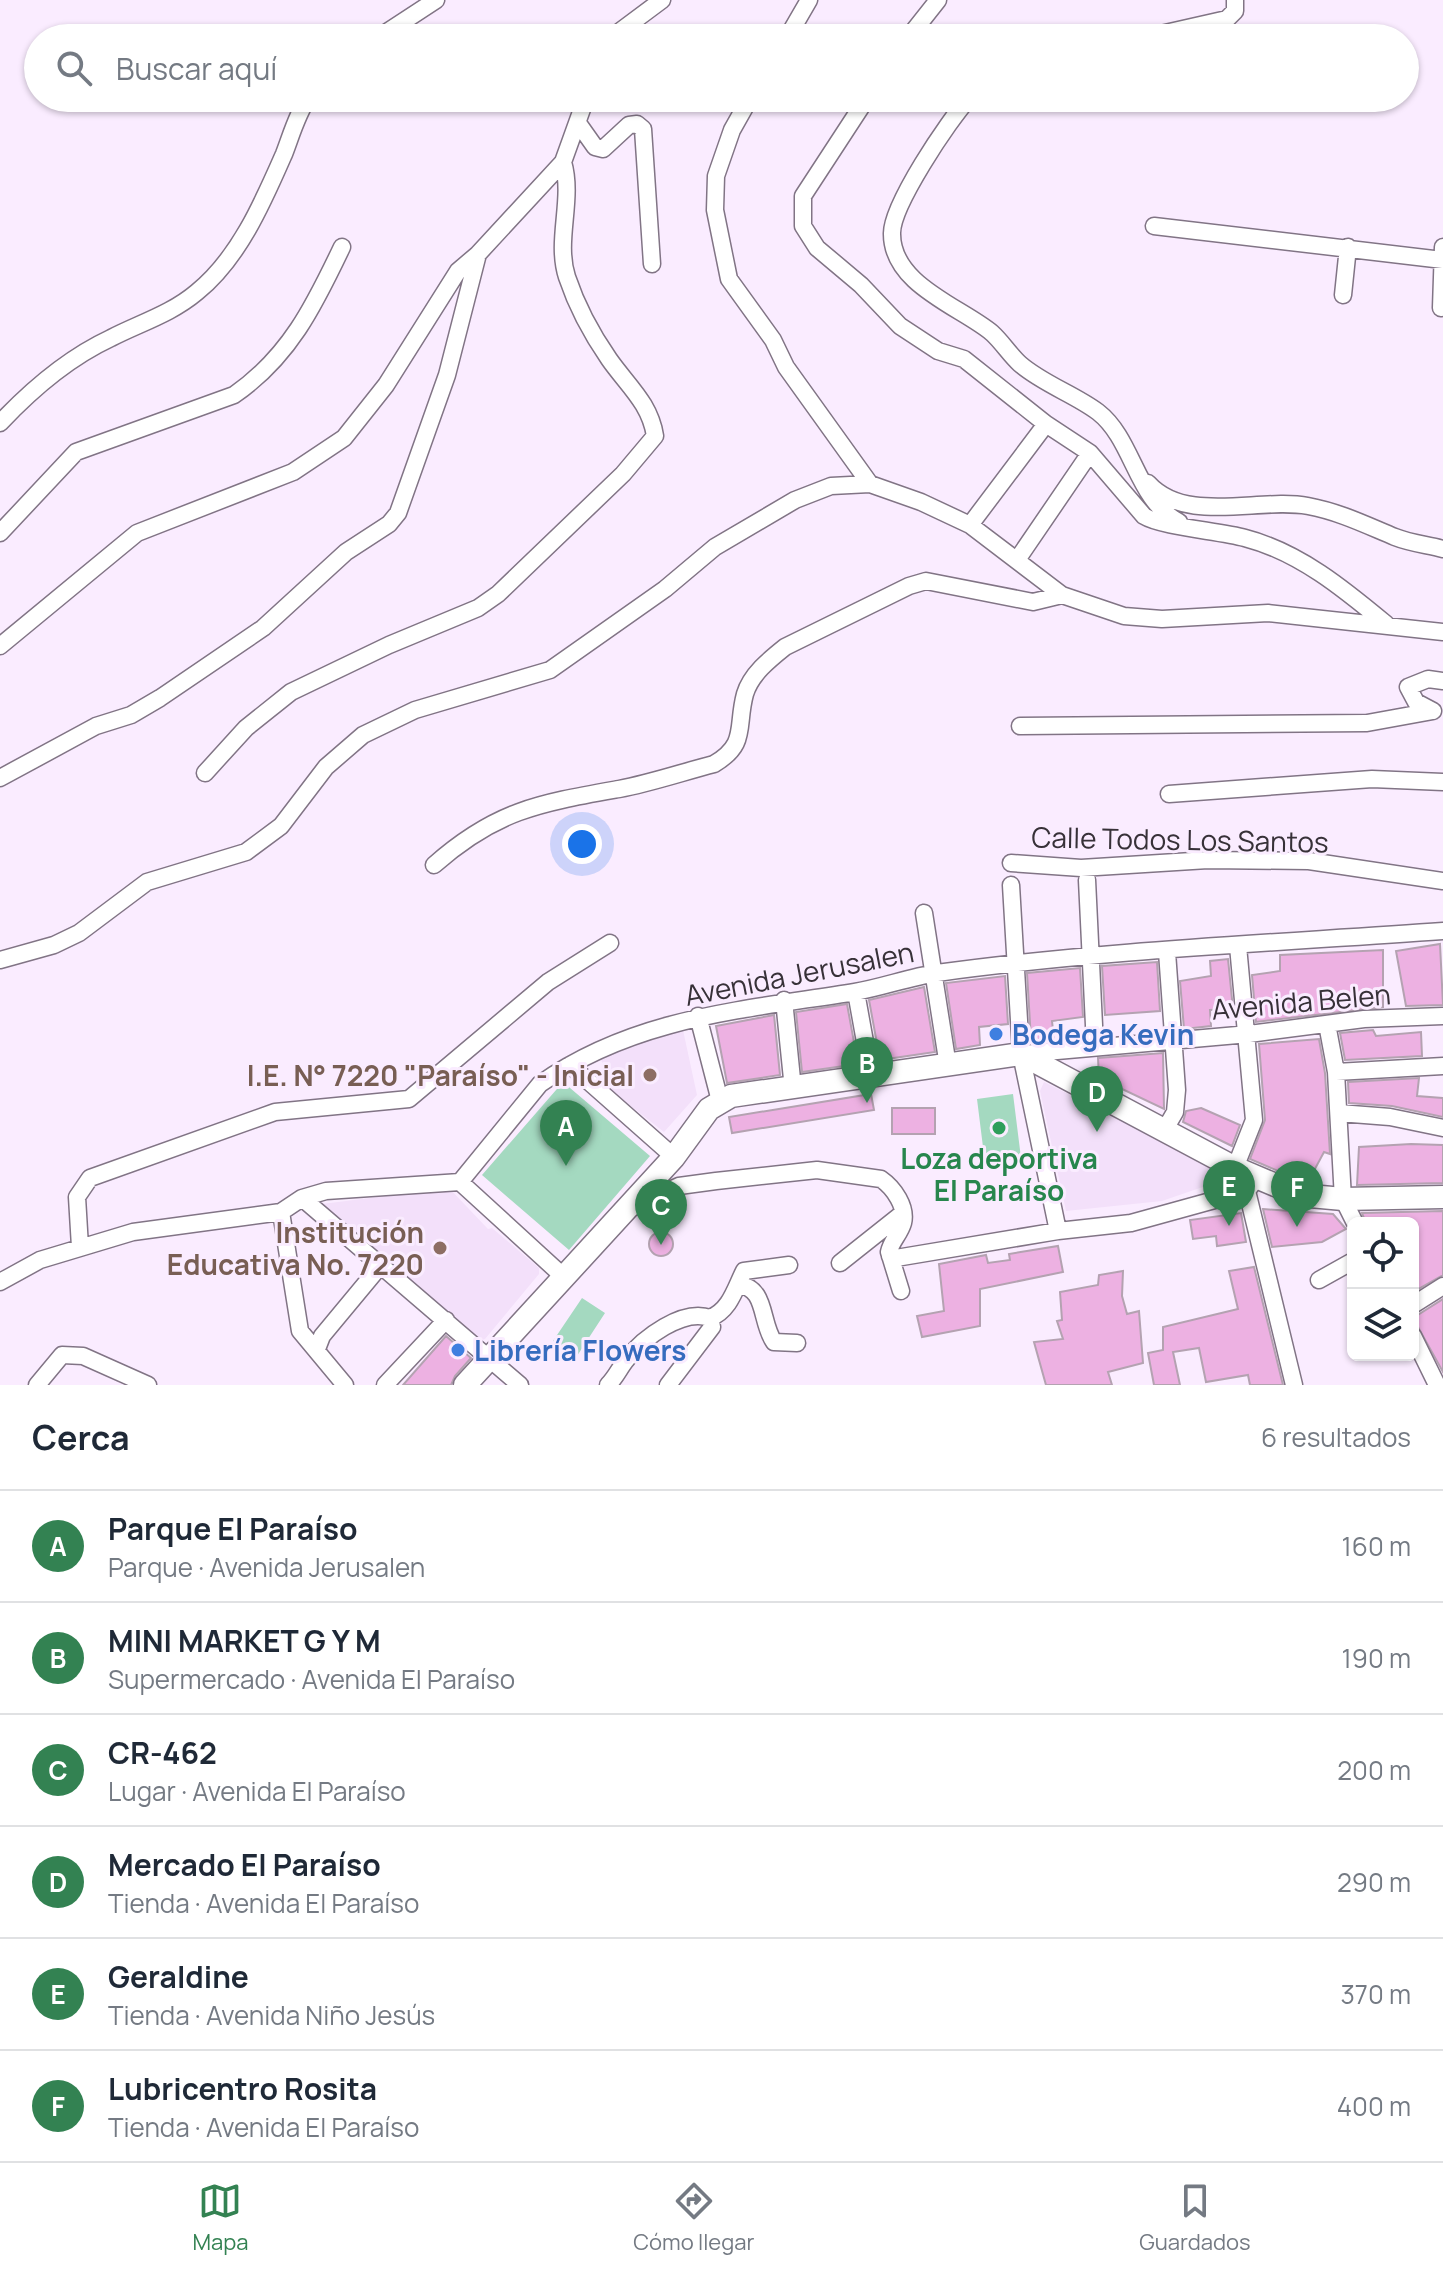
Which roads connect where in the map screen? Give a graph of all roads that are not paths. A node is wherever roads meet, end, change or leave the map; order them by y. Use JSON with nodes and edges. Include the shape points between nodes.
{"nodes":[{"id":1,"x":436,"y":0,"type":"edge"},
{"id":2,"x":662,"y":0,"type":"edge"},
{"id":3,"x":809,"y":0,"type":"edge"},
{"id":4,"x":938,"y":0,"type":"edge"},
{"id":5,"x":1235,"y":0,"type":"edge"},
{"id":6,"x":399,"y":24,"type":"edge"},
{"id":7,"x":630,"y":24,"type":"edge"},
{"id":8,"x":795,"y":24,"type":"edge"},
{"id":9,"x":919,"y":24,"type":"edge"},
{"id":10,"x":1205,"y":24,"type":"edge"},
{"id":11,"x":302,"y":112,"type":"edge"},
{"id":12,"x":582,"y":112,"type":"edge"},
{"id":13,"x":742,"y":112,"type":"edge"},
{"id":14,"x":858,"y":112,"type":"edge"},
{"id":15,"x":959,"y":112,"type":"edge"},
{"id":16,"x":578,"y":123,"type":"junction"},
{"id":17,"x":563,"y":162,"type":"junction"},
{"id":18,"x":1154,"y":226,"type":"dead end"},
{"id":19,"x":342,"y":247,"type":"dead end"},
{"id":20,"x":1348,"y":247,"type":"junction"},
{"id":21,"x":478,"y":254,"type":"junction"},
{"id":22,"x":1442,"y":255,"type":"edge"},
{"id":23,"x":652,"y":264,"type":"dead end"},
{"id":24,"x":1343,"y":295,"type":"dead end"},
{"id":25,"x":1441,"y":308,"type":"dead end"},
{"id":26,"x":0,"y":423,"type":"edge"},
{"id":27,"x":1046,"y":424,"type":"junction"},
{"id":28,"x":1090,"y":453,"type":"junction"},
{"id":29,"x":1130,"y":464,"type":"junction"},
{"id":30,"x":870,"y":484,"type":"junction"},
{"id":31,"x":1181,"y":523,"type":"junction"},
{"id":32,"x":970,"y":525,"type":"junction"},
{"id":33,"x":0,"y":533,"type":"edge"},
{"id":34,"x":1443,"y":549,"type":"edge"},
{"id":35,"x":1017,"y":560,"type":"junction"},
{"id":36,"x":1062,"y":595,"type":"junction"},
{"id":37,"x":1386,"y":624,"type":"junction"},
{"id":38,"x":1443,"y":632,"type":"edge"},
{"id":39,"x":0,"y":646,"type":"edge"},
{"id":40,"x":1443,"y":681,"type":"edge"},
{"id":41,"x":1438,"y":713,"type":"edge"},
{"id":42,"x":1020,"y":726,"type":"dead end"},
{"id":43,"x":205,"y":773,"type":"dead end"},
{"id":44,"x":0,"y":778,"type":"edge"},
{"id":45,"x":1443,"y":782,"type":"edge"},
{"id":46,"x":1169,"y":794,"type":"dead end"},
{"id":47,"x":1011,"y":863,"type":"dead end"},
{"id":48,"x":434,"y":865,"type":"dead end"},
{"id":49,"x":1087,"y":880,"type":"dead end"},
{"id":50,"x":1443,"y":881,"type":"edge"},
{"id":51,"x":1011,"y":885,"type":"dead end"},
{"id":52,"x":924,"y":913,"type":"dead end"},
{"id":53,"x":1443,"y":931,"type":"edge"},
{"id":54,"x":610,"y":943,"type":"dead end"},
{"id":55,"x":1238,"y":946,"type":"junction"},
{"id":56,"x":1167,"y":952,"type":"junction"},
{"id":57,"x":1089,"y":957,"type":"junction"},
{"id":58,"x":0,"y":960,"type":"edge"},
{"id":59,"x":1013,"y":964,"type":"junction"},
{"id":60,"x":934,"y":974,"type":"junction"},
{"id":61,"x":856,"y":992,"type":"junction"},
{"id":62,"x":784,"y":1000,"type":"junction"},
{"id":63,"x":698,"y":1016,"type":"junction"},
{"id":64,"x":1443,"y":1016,"type":"edge"},
{"id":65,"x":1327,"y":1024,"type":"junction"},
{"id":66,"x":1249,"y":1034,"type":"junction"},
{"id":67,"x":1174,"y":1038,"type":"junction"},
{"id":68,"x":1095,"y":1046,"type":"junction"},
{"id":69,"x":1021,"y":1054,"type":"junction"},
{"id":70,"x":570,"y":1065,"type":"junction"},
{"id":71,"x":948,"y":1066,"type":"junction"},
{"id":72,"x":1443,"y":1066,"type":"edge"},
{"id":73,"x":1336,"y":1072,"type":"junction"},
{"id":74,"x":871,"y":1075,"type":"junction"},
{"id":75,"x":793,"y":1089,"type":"junction"},
{"id":76,"x":720,"y":1101,"type":"junction"},
{"id":77,"x":1339,"y":1113,"type":"junction"},
{"id":78,"x":1443,"y":1128,"type":"edge"},
{"id":79,"x":1164,"y":1131,"type":"junction"},
{"id":80,"x":674,"y":1157,"type":"junction"},
{"id":81,"x":1235,"y":1168,"type":"junction"},
{"id":82,"x":460,"y":1182,"type":"junction"},
{"id":83,"x":1252,"y":1184,"type":"junction"},
{"id":84,"x":1443,"y":1197,"type":"edge"},
{"id":85,"x":302,"y":1198,"type":"junction"},
{"id":86,"x":1343,"y":1199,"type":"junction"},
{"id":87,"x":626,"y":1210,"type":"junction"},
{"id":88,"x":281,"y":1212,"type":"junction"},
{"id":89,"x":903,"y":1213,"type":"junction"},
{"id":90,"x":1352,"y":1217,"type":"edge"},
{"id":91,"x":1058,"y":1231,"type":"junction"},
{"id":92,"x":80,"y":1247,"type":"junction"},
{"id":93,"x":890,"y":1256,"type":"junction"},
{"id":94,"x":840,"y":1263,"type":"dead end"},
{"id":95,"x":1347,"y":1264,"type":"edge"},
{"id":96,"x":381,"y":1265,"type":"junction"},
{"id":97,"x":789,"y":1265,"type":"dead end"},
{"id":98,"x":565,"y":1278,"type":"junction"},
{"id":99,"x":1319,"y":1280,"type":"dead end"},
{"id":100,"x":0,"y":1282,"type":"edge"},
{"id":101,"x":738,"y":1285,"type":"junction"},
{"id":102,"x":1443,"y":1286,"type":"edge"},
{"id":103,"x":901,"y":1291,"type":"dead end"},
{"id":104,"x":1419,"y":1301,"type":"edge"},
{"id":105,"x":710,"y":1318,"type":"junction"},
{"id":106,"x":446,"y":1320,"type":"junction"},
{"id":107,"x":797,"y":1343,"type":"dead end"},
{"id":108,"x":317,"y":1349,"type":"junction"},
{"id":109,"x":1419,"y":1349,"type":"edge"},
{"id":110,"x":490,"y":1358,"type":"junction"},
{"id":111,"x":1434,"y":1381,"type":"edge"},
{"id":112,"x":37,"y":1385,"type":"edge"},
{"id":113,"x":148,"y":1385,"type":"edge"},
{"id":114,"x":345,"y":1385,"type":"edge"},
{"id":115,"x":385,"y":1385,"type":"edge"},
{"id":116,"x":465,"y":1385,"type":"edge"},
{"id":117,"x":520,"y":1385,"type":"edge"},
{"id":118,"x":608,"y":1385,"type":"edge"},
{"id":119,"x":668,"y":1385,"type":"edge"},
{"id":120,"x":1294,"y":1385,"type":"edge"}],
"edges":[{"from":1,"to":6,"type":"street"},
{"from":2,"to":7,"type":"street"},
{"from":3,"to":8,"type":"street"},
{"from":4,"to":9,"type":"street"},
{"from":5,"to":10,"type":"street","via":[[1235,11],[1227,19]]},
{"from":11,"to":26,"type":"street","via":[[267,193],[232,253],[198,292],[65,365]]},
{"from":12,"to":16,"type":"street"},
{"from":13,"to":30,"type":"street","via":[[716,176],[715,210],[729,279]]},
{"from":14,"to":27,"type":"street","via":[[803,196],[803,226],[817,248],[900,326],[938,351],[964,359]]},
{"from":15,"to":29,"type":"street","via":[[897,210],[892,234],[897,256],[930,296],[991,332],[1021,366],[1096,411],[1115,428]]},
{"from":16,"to":17,"type":"street"},
{"from":16,"to":23,"type":"street","via":[[595,147],[603,149],[629,125],[643,129]]},
{"from":17,"to":21,"type":"street"},
{"from":17,"to":43,"type":"street","via":[[569,181],[566,273],[581,316],[648,408],[655,436],[623,474],[498,594],[478,608],[291,692],[246,728]]},
{"from":18,"to":20,"type":"street"},
{"from":19,"to":33,"type":"street","via":[[310,316],[255,380],[234,395],[76,452]]},
{"from":20,"to":22,"type":"street"},
{"from":20,"to":24,"type":"street"},
{"from":21,"to":39,"type":"street","via":[[458,271],[386,385],[344,438],[293,472],[137,533]]},
{"from":21,"to":44,"type":"street","via":[[447,375],[398,513],[389,524],[346,552],[263,628],[150,704],[96,726]]},
{"from":22,"to":25,"type":"street"},
{"from":27,"to":28,"type":"street"},
{"from":27,"to":32,"type":"street"},
{"from":28,"to":31,"type":"street","via":[[1144,516],[1154,522]]},
{"from":28,"to":35,"type":"street"},
{"from":29,"to":31,"type":"street","via":[[1166,516]]},
{"from":29,"to":34,"type":"street","via":[[1154,490],[1176,501],[1306,505]]},
{"from":30,"to":32,"type":"street"},
{"from":30,"to":58,"type":"street","via":[[831,486],[795,500],[715,547],[550,670],[415,710],[363,735],[326,767],[281,826],[246,852],[147,882],[79,933]]},
{"from":31,"to":37,"type":"street","via":[[1249,539],[1305,563]]},
{"from":32,"to":35,"type":"street"},
{"from":35,"to":36,"type":"street"},
{"from":36,"to":37,"type":"street","via":[[1124,616],[1268,613]]},
{"from":36,"to":48,"type":"street","via":[[1033,602],[926,581],[909,586],[768,660],[745,693],[738,744],[730,755],[714,764],[525,808],[481,829]]},
{"from":37,"to":38,"type":"street"},
{"from":40,"to":41,"type":"street","via":[[1428,679],[1408,687],[1416,702]]},
{"from":41,"to":42,"type":"street","via":[[1367,723]]},
{"from":45,"to":46,"type":"street","via":[[1372,779]]},
{"from":47,"to":50,"type":"street","name":"Calle Todos Los Santos","via":[[1081,868],[1208,860],[1309,861]]},
{"from":49,"to":57,"type":"street"},
{"from":51,"to":59,"type":"street"},
{"from":52,"to":60,"type":"street"},
{"from":53,"to":55,"type":"street","name":"Avenida Jerusalen"},
{"from":54,"to":92,"type":"street","via":[[548,982],[409,1099],[275,1112],[90,1178],[77,1197]]},
{"from":55,"to":56,"type":"street","name":"Avenida Jerusalen"},
{"from":55,"to":66,"type":"street"},
{"from":56,"to":57,"type":"street","name":"Avenida Jerusalen"},
{"from":56,"to":67,"type":"street"},
{"from":57,"to":59,"type":"street","name":"Avenida Jerusalen"},
{"from":57,"to":68,"type":"street"},
{"from":59,"to":60,"type":"street","name":"Avenida Jerusalen"},
{"from":59,"to":69,"type":"street"},
{"from":60,"to":61,"type":"street","name":"Avenida Jerusalen"},
{"from":60,"to":71,"type":"street"},
{"from":61,"to":62,"type":"street","name":"Avenida Jerusalen"},
{"from":61,"to":74,"type":"street"},
{"from":62,"to":63,"type":"street","name":"Avenida Jerusalen"},
{"from":62,"to":75,"type":"street"},
{"from":63,"to":70,"type":"street","name":"Avenida Jerusalen","via":[[586,1054]]},
{"from":63,"to":76,"type":"street"},
{"from":64,"to":65,"type":"street","name":"Avenida Belen"},
{"from":65,"to":66,"type":"street","name":"Avenida Belen"},
{"from":65,"to":73,"type":"street"},
{"from":66,"to":67,"type":"street","name":"Avenida Belen"},
{"from":66,"to":81,"type":"street","via":[[1254,1120]]},
{"from":67,"to":68,"type":"street","name":"Avenida Belen"},
{"from":67,"to":79,"type":"street","via":[[1175,1112]]},
{"from":68,"to":69,"type":"street","name":"Avenida Belen"},
{"from":69,"to":71,"type":"street"},
{"from":69,"to":79,"type":"street"},
{"from":69,"to":91,"type":"street"},
{"from":70,"to":80,"type":"street"},
{"from":70,"to":82,"type":"street","name":"Avenida Jerusalen","via":[[540,1084]]},
{"from":71,"to":74,"type":"street"},
{"from":72,"to":73,"type":"street"},
{"from":73,"to":77,"type":"street"},
{"from":74,"to":75,"type":"street"},
{"from":75,"to":76,"type":"street"},
{"from":76,"to":80,"type":"street"},
{"from":77,"to":78,"type":"street"},
{"from":77,"to":86,"type":"street"},
{"from":79,"to":81,"type":"street"},
{"from":80,"to":87,"type":"street"},
{"from":81,"to":83,"type":"street"},
{"from":82,"to":85,"type":"street","via":[[326,1191]]},
{"from":82,"to":98,"type":"street"},
{"from":83,"to":86,"type":"street"},
{"from":83,"to":91,"type":"street","via":[[1131,1223]]},
{"from":83,"to":120,"type":"street"},
{"from":84,"to":86,"type":"street"},
{"from":85,"to":88,"type":"street"},
{"from":85,"to":96,"type":"street"},
{"from":86,"to":90,"type":"street"},
{"from":87,"to":89,"type":"street","via":[[679,1186],[817,1170],[881,1179]]},
{"from":87,"to":98,"type":"street"},
{"from":88,"to":92,"type":"street","via":[[133,1232]]},
{"from":88,"to":108,"type":"street","via":[[300,1331]]},
{"from":89,"to":93,"type":"street"},
{"from":89,"to":94,"type":"street"},
{"from":91,"to":93,"type":"street"},
{"from":92,"to":100,"type":"street","via":[[40,1260]]},
{"from":93,"to":103,"type":"street"},
{"from":95,"to":99,"type":"street"},
{"from":96,"to":106,"type":"street"},
{"from":96,"to":108,"type":"street"},
{"from":97,"to":101,"type":"street","via":[[753,1267],[744,1271]]},
{"from":98,"to":110,"type":"street"},
{"from":101,"to":105,"type":"street","via":[[720,1314]]},
{"from":101,"to":107,"type":"street","via":[[758,1294],[774,1342]]},
{"from":102,"to":104,"type":"street"},
{"from":105,"to":118,"type":"street","via":[[691,1316],[660,1331],[639,1345]]},
{"from":105,"to":119,"type":"street","via":[[706,1339]]},
{"from":106,"to":110,"type":"street"},
{"from":106,"to":115,"type":"street"},
{"from":108,"to":114,"type":"street"},
{"from":109,"to":111,"type":"street"},
{"from":110,"to":116,"type":"street"},
{"from":110,"to":117,"type":"street"},
{"from":112,"to":113,"type":"street","via":[[62,1355],[83,1356]]}]}
